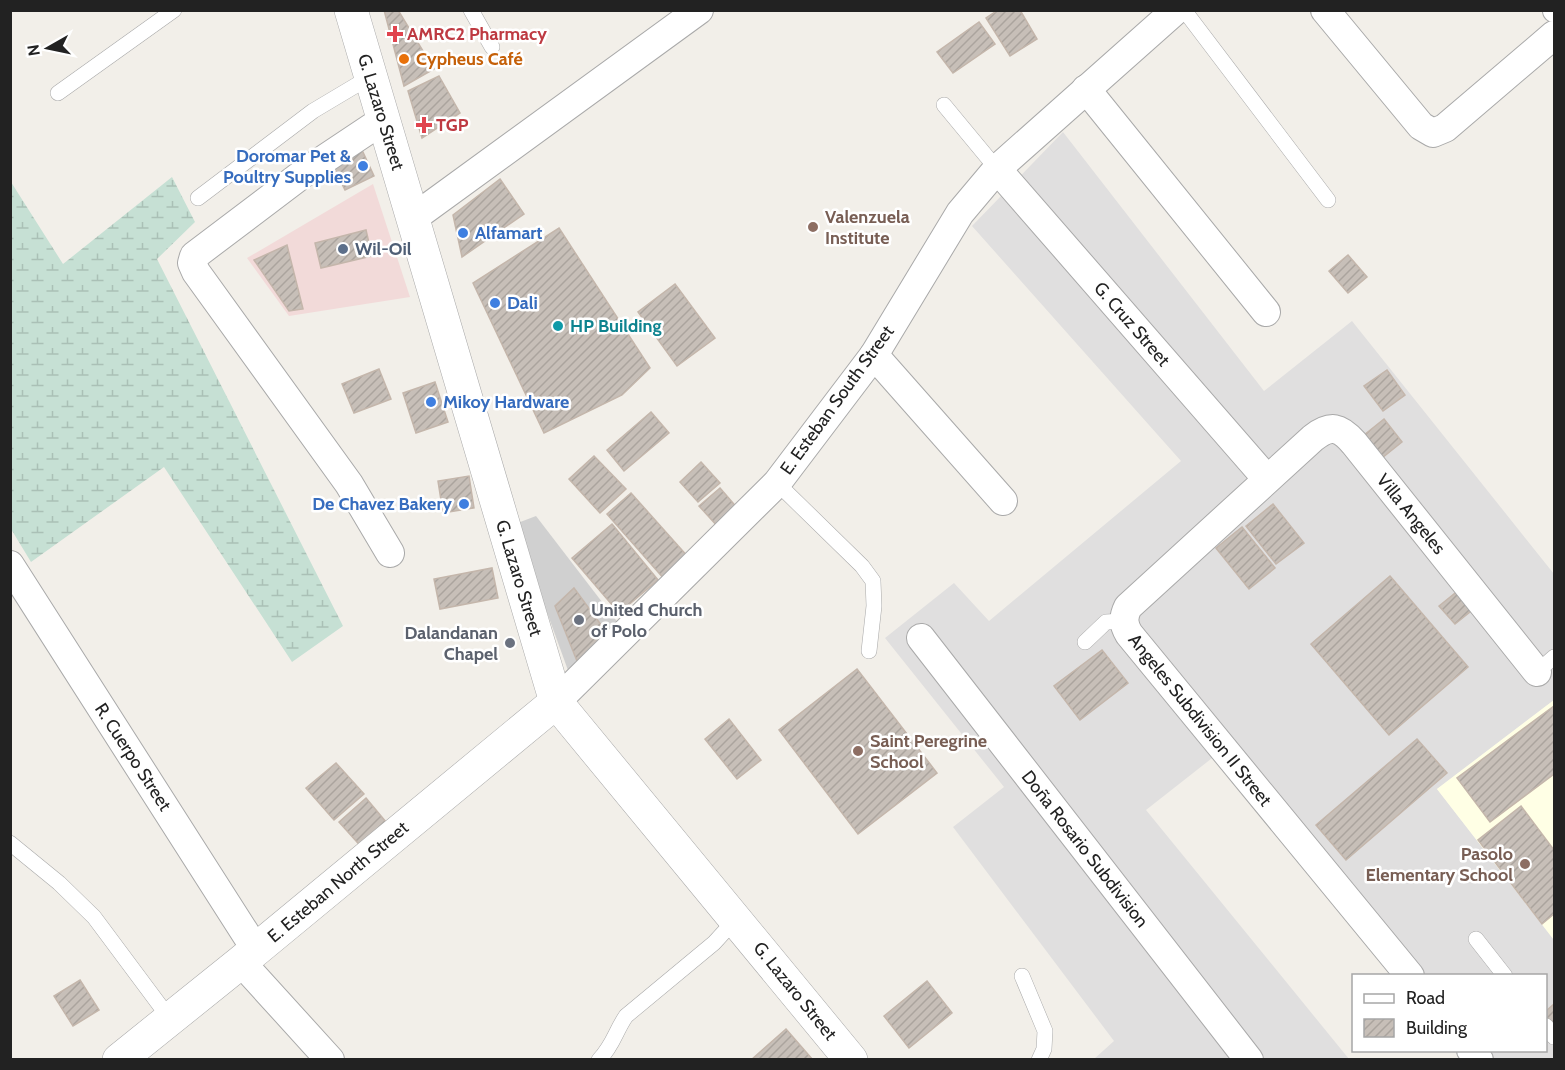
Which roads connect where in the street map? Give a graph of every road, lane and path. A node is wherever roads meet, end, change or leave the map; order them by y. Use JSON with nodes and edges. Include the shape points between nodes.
{"nodes":[{"id":1,"x":174,"y":10,"type":"edge"},
{"id":2,"x":351,"y":10,"type":"edge"},
{"id":3,"x":471,"y":10,"type":"edge"},
{"id":4,"x":699,"y":10,"type":"edge"},
{"id":5,"x":1176,"y":10,"type":"edge"},
{"id":6,"x":1184,"y":10,"type":"edge"},
{"id":7,"x":1325,"y":10,"type":"edge"},
{"id":8,"x":1554,"y":34,"type":"edge"},
{"id":9,"x":492,"y":47,"type":"dead end"},
{"id":10,"x":370,"y":76,"type":"junction"},
{"id":11,"x":1086,"y":89,"type":"junction"},
{"id":12,"x":58,"y":93,"type":"dead end"},
{"id":13,"x":944,"y":105,"type":"dead end"},
{"id":14,"x":383,"y":120,"type":"junction"},
{"id":15,"x":997,"y":169,"type":"junction"},
{"id":16,"x":198,"y":198,"type":"dead end"},
{"id":17,"x":1328,"y":200,"type":"dead end"},
{"id":18,"x":412,"y":219,"type":"junction"},
{"id":19,"x":1266,"y":312,"type":"dead end"},
{"id":20,"x":874,"y":355,"type":"junction"},
{"id":21,"x":1267,"y":479,"type":"junction"},
{"id":22,"x":777,"y":483,"type":"junction"},
{"id":23,"x":1003,"y":501,"type":"dead end"},
{"id":24,"x":390,"y":553,"type":"dead end"},
{"id":25,"x":10,"y":565,"type":"edge"},
{"id":26,"x":1124,"y":621,"type":"junction"},
{"id":27,"x":921,"y":638,"type":"dead end"},
{"id":28,"x":1085,"y":642,"type":"dead end"},
{"id":29,"x":869,"y":651,"type":"dead end"},
{"id":30,"x":1546,"y":664,"type":"edge"},
{"id":31,"x":556,"y":702,"type":"junction"},
{"id":32,"x":10,"y":843,"type":"edge"},
{"id":33,"x":736,"y":919,"type":"junction"},
{"id":34,"x":1476,"y":939,"type":"dead end"},
{"id":35,"x":249,"y":956,"type":"junction"},
{"id":36,"x":1409,"y":974,"type":"edge"},
{"id":37,"x":1504,"y":974,"type":"edge"},
{"id":38,"x":1022,"y":976,"type":"dead end"},
{"id":39,"x":170,"y":1019,"type":"junction"},
{"id":40,"x":128,"y":1057,"type":"edge"},
{"id":41,"x":330,"y":1059,"type":"edge"},
{"id":42,"x":599,"y":1059,"type":"edge"},
{"id":43,"x":851,"y":1059,"type":"edge"},
{"id":44,"x":1039,"y":1059,"type":"edge"},
{"id":45,"x":1249,"y":1059,"type":"edge"}],
"edges":[{"from":1,"to":12,"type":"lane"},
{"from":2,"to":10,"type":"street","name":"G. Lazaro Street"},
{"from":3,"to":9,"type":"lane"},
{"from":4,"to":18,"type":"street"},
{"from":5,"to":11,"type":"street","name":"E. Esteban South Street"},
{"from":6,"to":17,"type":"lane"},
{"from":7,"to":8,"type":"street","via":[[1421,126],[1433,133],[1445,128]]},
{"from":10,"to":14,"type":"street","name":"G. Lazaro Street"},
{"from":10,"to":16,"type":"lane","via":[[313,111]]},
{"from":11,"to":15,"type":"street","name":"E. Esteban South Street"},
{"from":11,"to":19,"type":"street"},
{"from":13,"to":15,"type":"lane"},
{"from":14,"to":18,"type":"street","name":"G. Lazaro Street"},
{"from":14,"to":24,"type":"street","via":[[305,172],[194,256],[192,262],[349,484]]},
{"from":15,"to":20,"type":"street","name":"E. Esteban South Street","via":[[960,213]]},
{"from":15,"to":21,"type":"street","name":"G. Cruz Street"},
{"from":18,"to":31,"type":"street","name":"G. Lazaro Street"},
{"from":20,"to":22,"type":"street","name":"E. Esteban South Street"},
{"from":20,"to":23,"type":"street"},
{"from":21,"to":26,"type":"street","name":"Angeles Subdivision II Street","via":[[1128,607]]},
{"from":21,"to":30,"type":"street","name":"Villa Angeles","via":[[1318,434],[1330,429],[1344,432]]},
{"from":22,"to":29,"type":"lane","via":[[873,581]]},
{"from":22,"to":31,"type":"street","name":"E. Esteban South Street"},
{"from":25,"to":35,"type":"street","name":"R. Cuerpo Street"},
{"from":26,"to":28,"type":"lane","via":[[1106,622]]},
{"from":26,"to":36,"type":"street","name":"Angeles Subdivision II Street","via":[[1129,634]]},
{"from":27,"to":45,"type":"street","name":"Doña Rosario Subdivision"},
{"from":31,"to":33,"type":"street","name":"G. Lazaro Street"},
{"from":31,"to":35,"type":"street","name":"E. Esteban North Street"},
{"from":32,"to":39,"type":"lane","via":[[94,917]]},
{"from":33,"to":42,"type":"lane","via":[[714,943],[626,1016],[615,1041]]},
{"from":33,"to":43,"type":"street","name":"G. Lazaro Street"},
{"from":34,"to":37,"type":"lane"},
{"from":35,"to":39,"type":"street","name":"E. Esteban North Street"},
{"from":35,"to":41,"type":"street","name":"R. Cuerpo Street"},
{"from":38,"to":44,"type":"lane","via":[[1045,1031]]},
{"from":39,"to":40,"type":"street","name":"E. Esteban North Street"}]}
